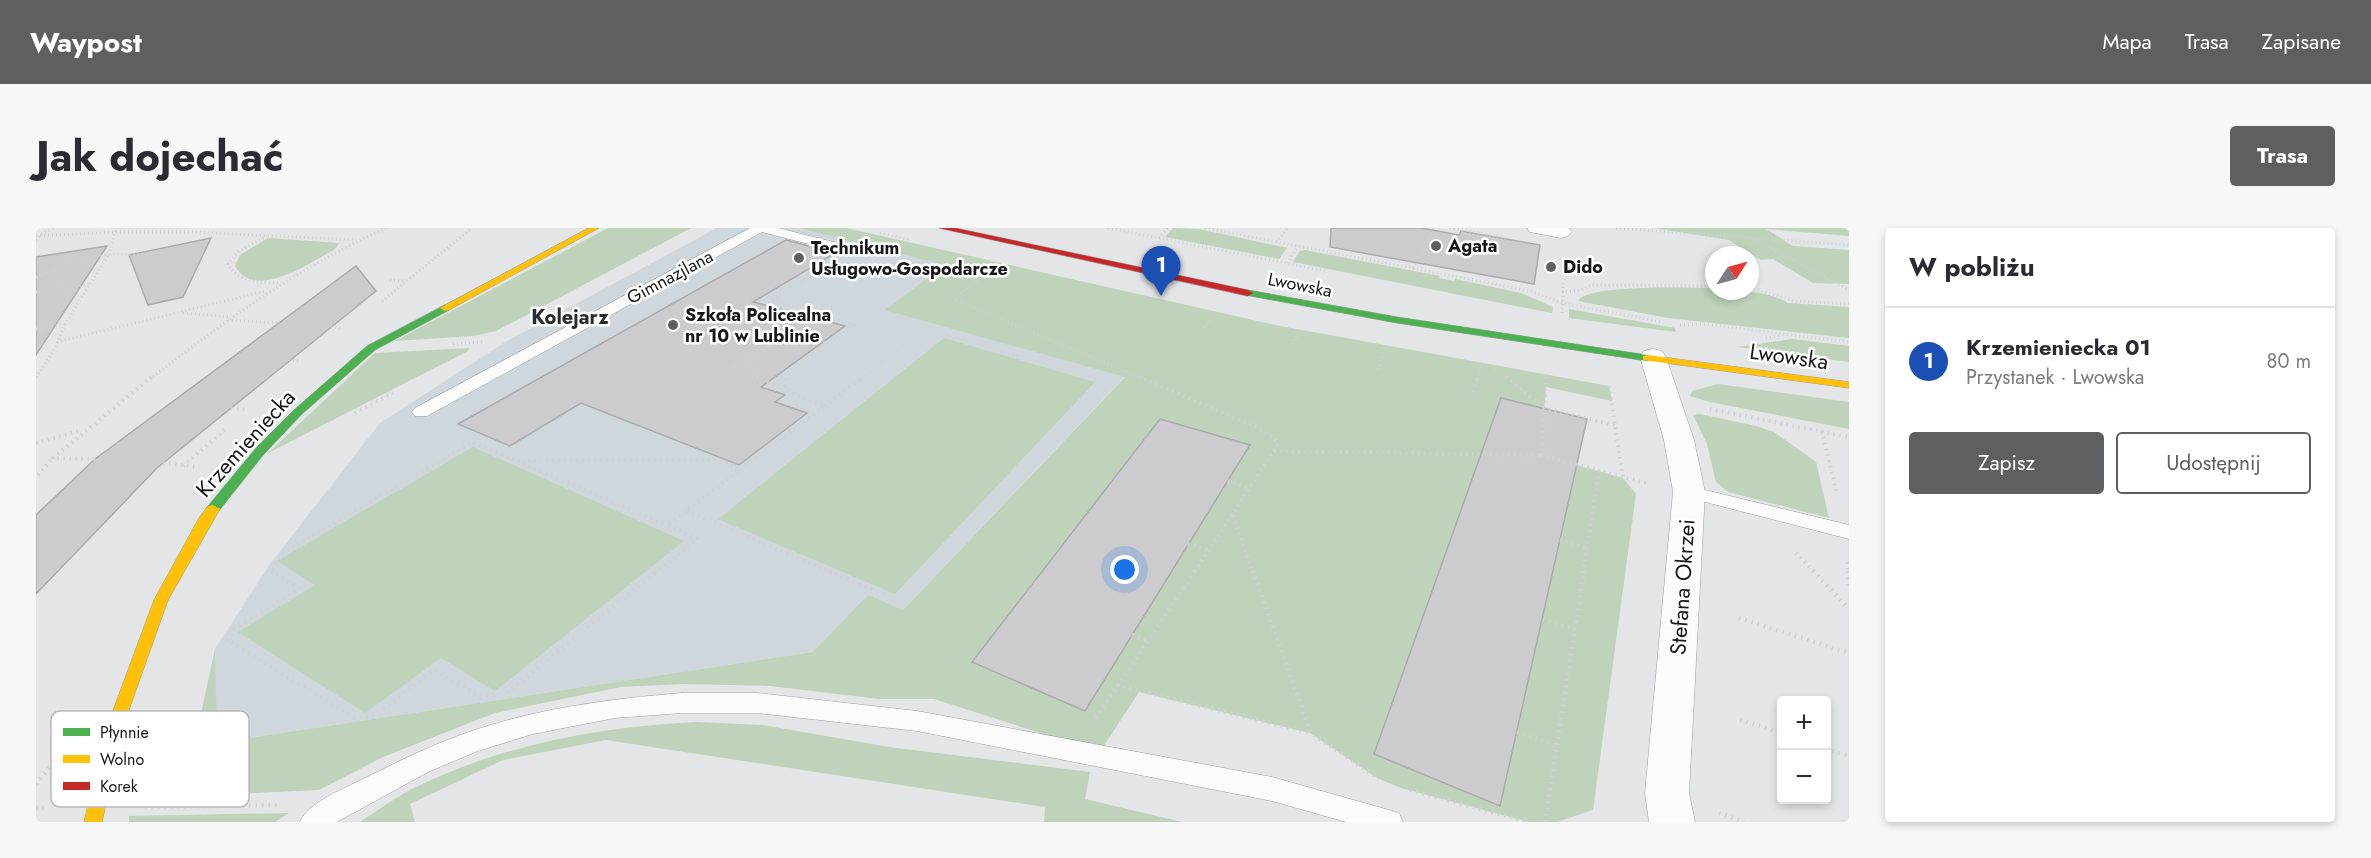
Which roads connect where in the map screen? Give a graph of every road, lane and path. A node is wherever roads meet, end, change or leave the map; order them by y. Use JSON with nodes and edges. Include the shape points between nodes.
{"nodes":[{"id":1,"x":54,"y":228,"type":"edge"},
{"id":2,"x":169,"y":228,"type":"edge"},
{"id":3,"x":386,"y":228,"type":"edge"},
{"id":4,"x":595,"y":228,"type":"edge"},
{"id":5,"x":761,"y":228,"type":"edge"},
{"id":6,"x":943,"y":228,"type":"edge"},
{"id":7,"x":1168,"y":228,"type":"edge"},
{"id":8,"x":1205,"y":228,"type":"edge"},
{"id":9,"x":1288,"y":228,"type":"edge"},
{"id":10,"x":1434,"y":228,"type":"edge"},
{"id":11,"x":1537,"y":228,"type":"edge"},
{"id":12,"x":1616,"y":228,"type":"edge"},
{"id":13,"x":116,"y":230,"type":"edge"},
{"id":14,"x":1561,"y":232,"type":"dead end"},
{"id":15,"x":165,"y":233,"type":"junction"},
{"id":16,"x":268,"y":236,"type":"junction"},
{"id":17,"x":37,"y":237,"type":"edge"},
{"id":18,"x":1750,"y":237,"type":"junction"},
{"id":19,"x":1159,"y":238,"type":"dead end"},
{"id":20,"x":357,"y":240,"type":"junction"},
{"id":21,"x":1276,"y":242,"type":"junction"},
{"id":22,"x":1849,"y":244,"type":"edge"},
{"id":23,"x":1298,"y":246,"type":"junction"},
{"id":24,"x":853,"y":251,"type":"joint"},
{"id":25,"x":109,"y":254,"type":"junction"},
{"id":26,"x":156,"y":255,"type":"dead end"},
{"id":27,"x":1287,"y":263,"type":"dead end"},
{"id":28,"x":1413,"y":268,"type":"junction"},
{"id":29,"x":989,"y":270,"type":"dead end"},
{"id":30,"x":36,"y":278,"type":"edge"},
{"id":31,"x":390,"y":280,"type":"dead end"},
{"id":32,"x":407,"y":281,"type":"dead end"},
{"id":33,"x":282,"y":283,"type":"junction"},
{"id":34,"x":90,"y":284,"type":"junction"},
{"id":35,"x":1705,"y":286,"type":"edge"},
{"id":36,"x":271,"y":290,"type":"junction"},
{"id":37,"x":1849,"y":290,"type":"edge"},
{"id":38,"x":1759,"y":291,"type":"edge"},
{"id":39,"x":36,"y":292,"type":"edge"},
{"id":40,"x":1562,"y":303,"type":"junction"},
{"id":41,"x":1849,"y":304,"type":"edge"},
{"id":42,"x":1408,"y":307,"type":"dead end"},
{"id":43,"x":179,"y":313,"type":"junction"},
{"id":44,"x":818,"y":314,"type":"junction"},
{"id":45,"x":231,"y":317,"type":"junction"},
{"id":46,"x":227,"y":320,"type":"junction"},
{"id":47,"x":1667,"y":323,"type":"dead end"},
{"id":48,"x":65,"y":324,"type":"junction"},
{"id":49,"x":278,"y":324,"type":"dead end"},
{"id":50,"x":1679,"y":325,"type":"dead end"},
{"id":51,"x":36,"y":329,"type":"edge"},
{"id":52,"x":789,"y":332,"type":"junction"},
{"id":53,"x":1388,"y":340,"type":"dead end"},
{"id":54,"x":57,"y":342,"type":"junction"},
{"id":55,"x":1849,"y":342,"type":"edge"},
{"id":56,"x":829,"y":343,"type":"junction"},
{"id":57,"x":1653,"y":357,"type":"junction"},
{"id":58,"x":885,"y":361,"type":"junction"},
{"id":59,"x":1378,"y":369,"type":"dead end"},
{"id":60,"x":1546,"y":373,"type":"dead end"},
{"id":61,"x":36,"y":377,"type":"edge"},
{"id":62,"x":1101,"y":381,"type":"dead end"},
{"id":63,"x":1849,"y":385,"type":"edge"},
{"id":64,"x":1609,"y":386,"type":"dead end"},
{"id":65,"x":785,"y":387,"type":"junction"},
{"id":66,"x":400,"y":390,"type":"dead end"},
{"id":67,"x":1473,"y":392,"type":"dead end"},
{"id":68,"x":825,"y":406,"type":"junction"},
{"id":69,"x":231,"y":408,"type":"dead end"},
{"id":70,"x":1544,"y":408,"type":"junction"},
{"id":71,"x":421,"y":412,"type":"dead end"},
{"id":72,"x":348,"y":416,"type":"dead end"},
{"id":73,"x":241,"y":417,"type":"dead end"},
{"id":74,"x":232,"y":424,"type":"dead end"},
{"id":75,"x":1615,"y":425,"type":"junction"},
{"id":76,"x":86,"y":429,"type":"junction"},
{"id":77,"x":1822,"y":431,"type":"dead end"},
{"id":78,"x":36,"y":443,"type":"edge"},
{"id":79,"x":1274,"y":451,"type":"junction"},
{"id":80,"x":1541,"y":455,"type":"junction"},
{"id":81,"x":53,"y":458,"type":"junction"},
{"id":82,"x":95,"y":459,"type":"dead end"},
{"id":83,"x":518,"y":461,"type":"junction"},
{"id":84,"x":163,"y":463,"type":"dead end"},
{"id":85,"x":741,"y":469,"type":"junction"},
{"id":86,"x":1599,"y":471,"type":"junction"},
{"id":87,"x":37,"y":474,"type":"edge"},
{"id":88,"x":1623,"y":478,"type":"junction"},
{"id":89,"x":1228,"y":481,"type":"dead end"},
{"id":90,"x":1250,"y":488,"type":"junction"},
{"id":91,"x":1689,"y":492,"type":"junction"},
{"id":92,"x":1754,"y":508,"type":"junction"},
{"id":93,"x":686,"y":511,"type":"junction"},
{"id":94,"x":1233,"y":515,"type":"junction"},
{"id":95,"x":667,"y":525,"type":"junction"},
{"id":96,"x":1847,"y":531,"type":"edge"},
{"id":97,"x":1560,"y":540,"type":"dead end"},
{"id":98,"x":1188,"y":544,"type":"dead end"},
{"id":99,"x":1587,"y":548,"type":"junction"},
{"id":100,"x":1208,"y":550,"type":"junction"},
{"id":101,"x":890,"y":597,"type":"dead end"},
{"id":102,"x":1849,"y":609,"type":"edge"},
{"id":103,"x":1739,"y":618,"type":"dead end"},
{"id":104,"x":1543,"y":619,"type":"dead end"},
{"id":105,"x":1575,"y":629,"type":"junction"},
{"id":106,"x":1132,"y":634,"type":"dead end"},
{"id":107,"x":1147,"y":640,"type":"junction"},
{"id":108,"x":1849,"y":653,"type":"edge"},
{"id":109,"x":1117,"y":685,"type":"junction"},
{"id":110,"x":121,"y":711,"type":"edge"},
{"id":111,"x":1740,"y":720,"type":"dead end"},
{"id":112,"x":1517,"y":732,"type":"dead end"},
{"id":113,"x":1777,"y":732,"type":"edge"},
{"id":114,"x":1311,"y":733,"type":"junction"},
{"id":115,"x":1557,"y":746,"type":"junction"},
{"id":116,"x":1831,"y":749,"type":"edge"},
{"id":117,"x":1074,"y":751,"type":"junction"},
{"id":118,"x":1849,"y":756,"type":"edge"},
{"id":119,"x":1385,"y":781,"type":"dead end"},
{"id":120,"x":1401,"y":788,"type":"dead end"},
{"id":121,"x":341,"y":804,"type":"junction"},
{"id":122,"x":249,"y":806,"type":"edge"},
{"id":123,"x":157,"y":807,"type":"edge"},
{"id":124,"x":36,"y":808,"type":"edge"},
{"id":125,"x":96,"y":808,"type":"junction"},
{"id":126,"x":93,"y":822,"type":"edge"},
{"id":127,"x":314,"y":822,"type":"edge"},
{"id":128,"x":1389,"y":822,"type":"edge"},
{"id":129,"x":1529,"y":822,"type":"edge"},
{"id":130,"x":1545,"y":822,"type":"edge"},
{"id":131,"x":1672,"y":822,"type":"edge"}],
"edges":[{"from":1,"to":17,"type":"path"},
{"from":2,"to":15,"type":"path"},
{"from":3,"to":20,"type":"path"},
{"from":4,"to":110,"type":"street","name":"Krzemieniecka","via":[[371,348],[298,412],[206,518],[161,600]]},
{"from":5,"to":24,"type":"lane"},
{"from":5,"to":71,"type":"lane","name":"Gimnazjlana"},
{"from":6,"to":57,"type":"street","name":"Lwowska","via":[[1323,307]]},
{"from":7,"to":19,"type":"path"},
{"from":8,"to":21,"type":"path"},
{"from":9,"to":21,"type":"path"},
{"from":10,"to":28,"type":"path"},
{"from":11,"to":14,"type":"street"},
{"from":12,"to":18,"type":"path"},
{"from":13,"to":15,"type":"path"},
{"from":13,"to":17,"type":"path"},
{"from":13,"to":25,"type":"path"},
{"from":15,"to":16,"type":"path"},
{"from":16,"to":20,"type":"path"},
{"from":16,"to":33,"type":"path","via":[[238,252],[228,264],[244,279]]},
{"from":18,"to":22,"type":"path"},
{"from":18,"to":37,"type":"path"},
{"from":20,"to":33,"type":"path"},
{"from":21,"to":23,"type":"path"},
{"from":23,"to":27,"type":"path"},
{"from":23,"to":28,"type":"path"},
{"from":24,"to":44,"type":"path","via":[[772,300]]},
{"from":25,"to":26,"type":"path"},
{"from":25,"to":30,"type":"path","via":[[83,259]]},
{"from":25,"to":34,"type":"path"},
{"from":28,"to":40,"type":"path","via":[[1530,291]]},
{"from":29,"to":79,"type":"path","via":[[954,298],[1259,428],[1278,444]]},
{"from":31,"to":32,"type":"path"},
{"from":33,"to":36,"type":"path"},
{"from":34,"to":39,"type":"path"},
{"from":34,"to":48,"type":"path"},
{"from":35,"to":40,"type":"path","via":[[1592,285],[1563,292]]},
{"from":36,"to":43,"type":"path"},
{"from":36,"to":45,"type":"path"},
{"from":38,"to":41,"type":"path","via":[[1795,301]]},
{"from":40,"to":47,"type":"path"},
{"from":42,"to":57,"type":"street","name":"Lwowska"},
{"from":43,"to":45,"type":"path"},
{"from":43,"to":54,"type":"path"},
{"from":44,"to":52,"type":"path"},
{"from":44,"to":56,"type":"path","via":[[854,325]]},
{"from":45,"to":46,"type":"path"},
{"from":46,"to":49,"type":"path"},
{"from":46,"to":76,"type":"path"},
{"from":48,"to":51,"type":"path"},
{"from":48,"to":54,"type":"path"},
{"from":50,"to":55,"type":"path","via":[[1705,324]]},
{"from":52,"to":56,"type":"path"},
{"from":52,"to":65,"type":"path","via":[[730,369]]},
{"from":53,"to":59,"type":"path"},
{"from":54,"to":61,"type":"path"},
{"from":56,"to":58,"type":"path"},
{"from":56,"to":65,"type":"path","via":[[786,374]]},
{"from":57,"to":63,"type":"street","name":"Lwowska"},
{"from":57,"to":91,"type":"street","name":"Stefana Okrzei","via":[[1687,470]]},
{"from":58,"to":62,"type":"path","via":[[926,329]]},
{"from":58,"to":68,"type":"path"},
{"from":60,"to":70,"type":"path"},
{"from":64,"to":75,"type":"path"},
{"from":65,"to":68,"type":"path"},
{"from":66,"to":72,"type":"path"},
{"from":67,"to":70,"type":"path","via":[[1483,360]]},
{"from":68,"to":85,"type":"path"},
{"from":69,"to":73,"type":"path","via":[[249,410]]},
{"from":70,"to":75,"type":"path"},
{"from":70,"to":80,"type":"path"},
{"from":74,"to":84,"type":"path","via":[[183,466]]},
{"from":75,"to":88,"type":"path"},
{"from":76,"to":78,"type":"path"},
{"from":76,"to":81,"type":"path"},
{"from":77,"to":96,"type":"path"},
{"from":79,"to":80,"type":"path"},
{"from":79,"to":90,"type":"path"},
{"from":80,"to":86,"type":"path"},
{"from":81,"to":82,"type":"path"},
{"from":81,"to":87,"type":"path"},
{"from":83,"to":85,"type":"path","via":[[716,460]]},
{"from":83,"to":95,"type":"path"},
{"from":83,"to":95,"type":"path","via":[[472,442],[285,552],[271,571],[300,589],[232,630],[227,639],[355,718],[372,717],[434,670],[481,697],[507,693],[697,539]]},
{"from":85,"to":93,"type":"path"},
{"from":86,"to":88,"type":"path"},
{"from":86,"to":99,"type":"path"},
{"from":88,"to":91,"type":"path"},
{"from":89,"to":90,"type":"path"},
{"from":90,"to":94,"type":"path"},
{"from":91,"to":92,"type":"lane"},
{"from":91,"to":131,"type":"street","name":"Stefana Okrzei","via":[[1667,793]]},
{"from":92,"to":96,"type":"lane"},
{"from":92,"to":102,"type":"path"},
{"from":93,"to":95,"type":"path"},
{"from":93,"to":101,"type":"path"},
{"from":94,"to":100,"type":"path"},
{"from":94,"to":114,"type":"path"},
{"from":97,"to":99,"type":"path"},
{"from":98,"to":100,"type":"path"},
{"from":99,"to":105,"type":"path"},
{"from":100,"to":107,"type":"path"},
{"from":103,"to":108,"type":"path"},
{"from":104,"to":105,"type":"path"},
{"from":105,"to":115,"type":"path"},
{"from":106,"to":107,"type":"path"},
{"from":107,"to":109,"type":"path"},
{"from":109,"to":114,"type":"path"},
{"from":109,"to":117,"type":"path"},
{"from":111,"to":113,"type":"path"},
{"from":112,"to":115,"type":"path"},
{"from":114,"to":119,"type":"path"},
{"from":115,"to":130,"type":"path"},
{"from":116,"to":118,"type":"path"},
{"from":117,"to":121,"type":"lane","via":[[917,721],[757,703],[615,708],[533,724],[471,742],[417,764]]},
{"from":117,"to":128,"type":"lane","via":[[1272,789]]},
{"from":120,"to":129,"type":"path"},
{"from":121,"to":122,"type":"path"},
{"from":121,"to":127,"type":"lane"},
{"from":123,"to":125,"type":"path"},
{"from":124,"to":125,"type":"path"},
{"from":125,"to":126,"type":"street","name":"Krzemieniecka"}]}
